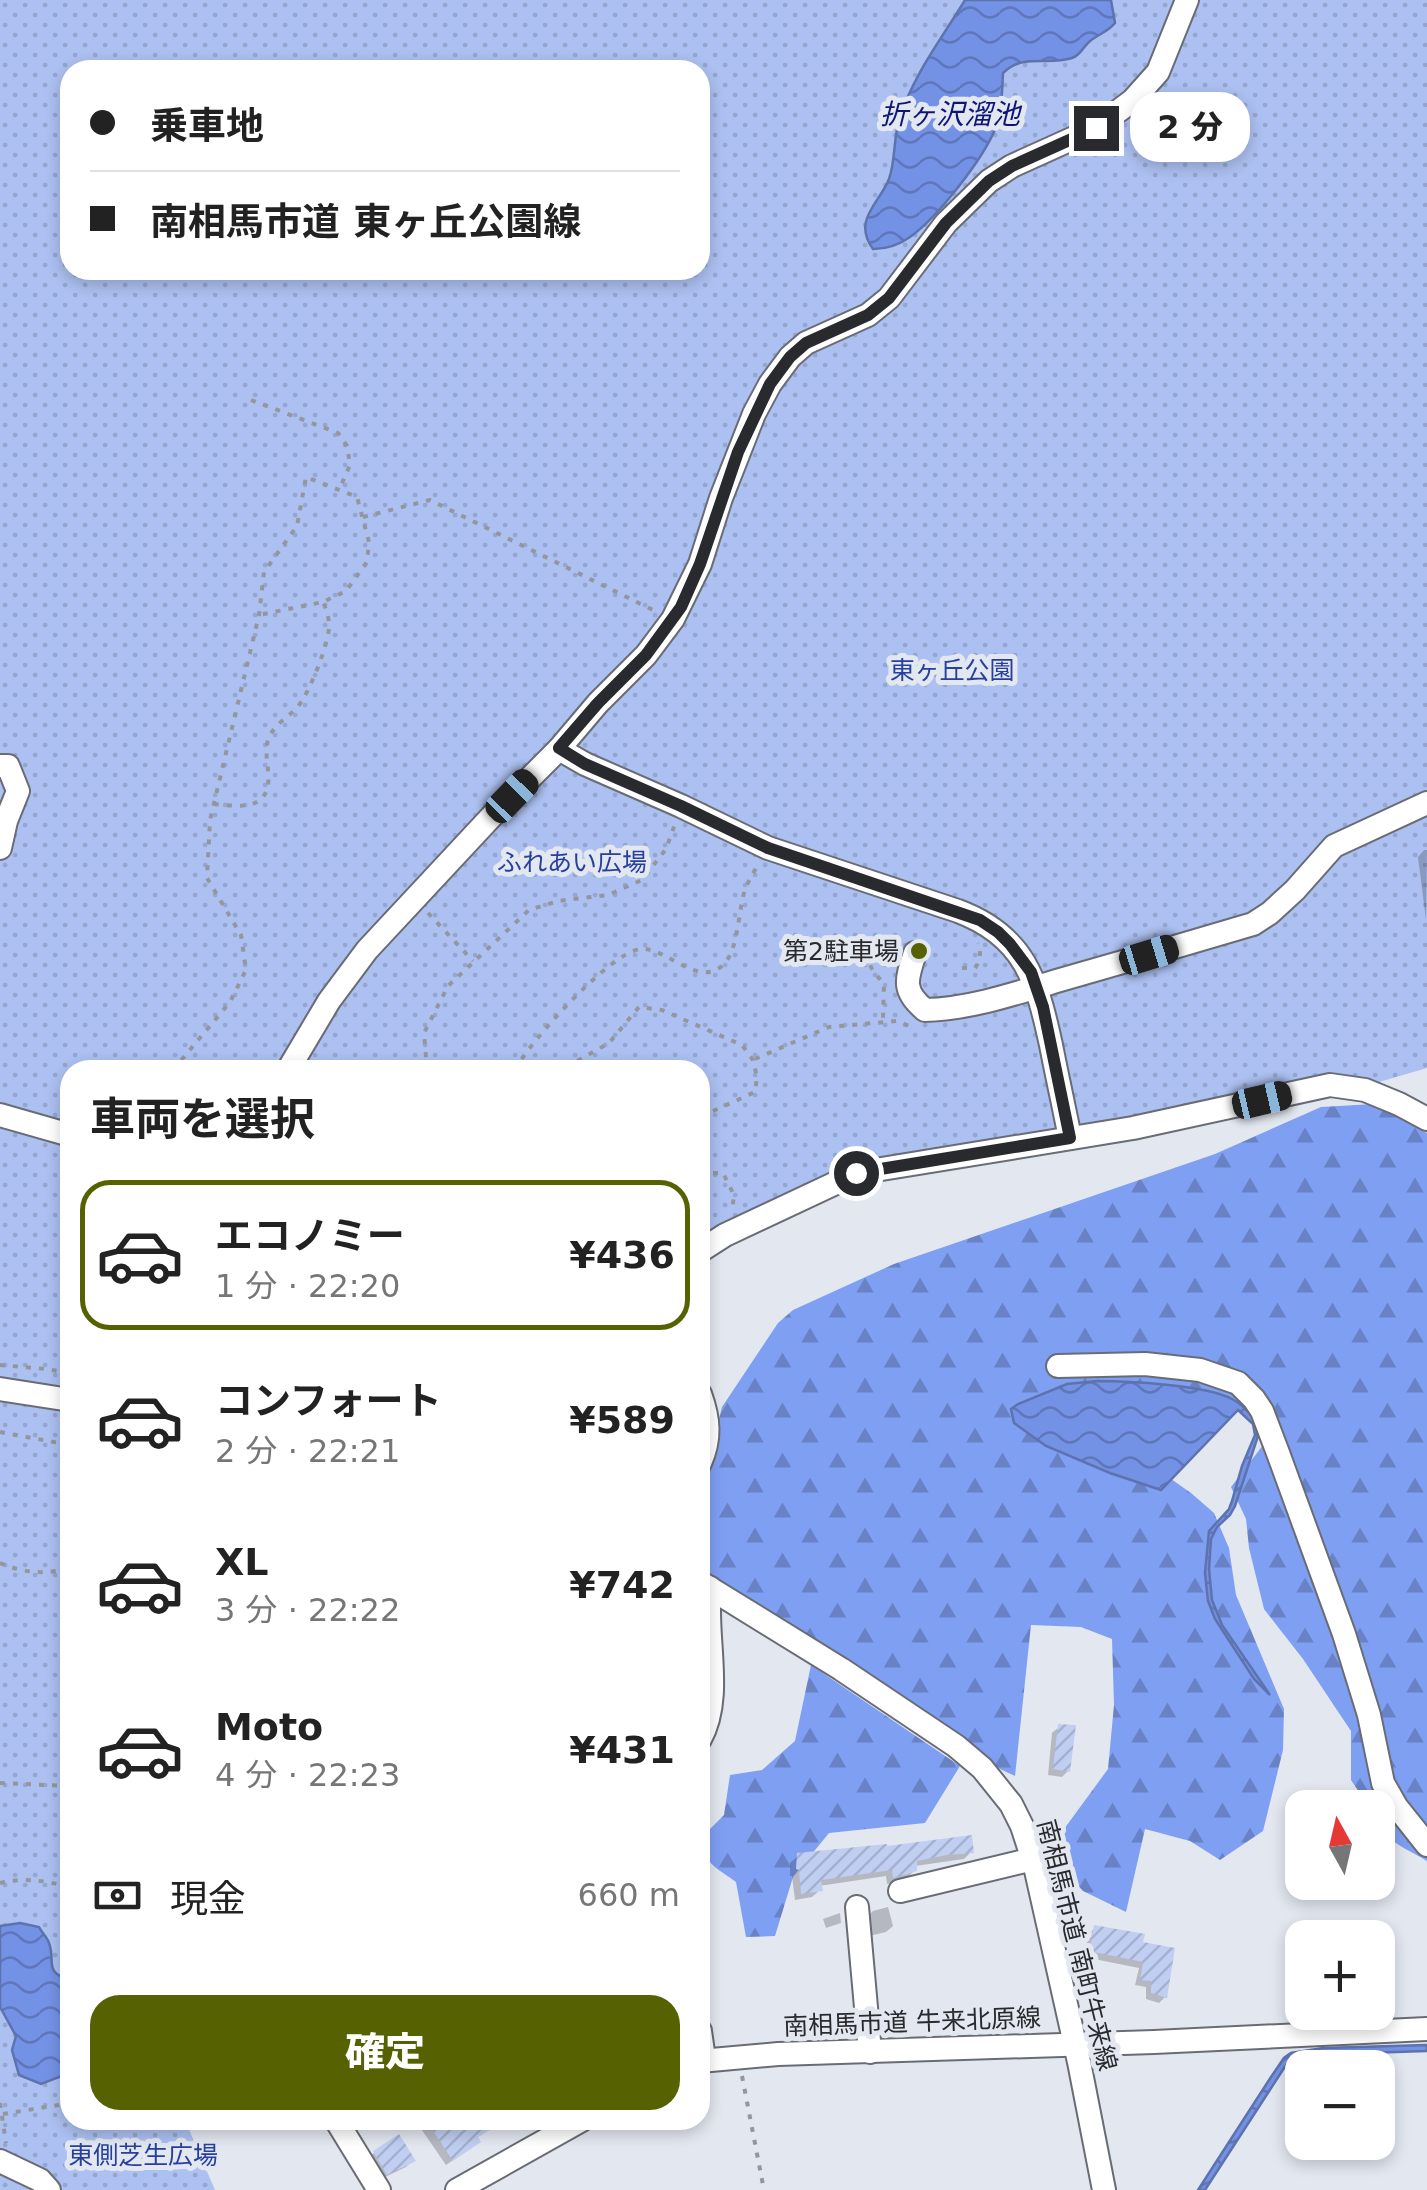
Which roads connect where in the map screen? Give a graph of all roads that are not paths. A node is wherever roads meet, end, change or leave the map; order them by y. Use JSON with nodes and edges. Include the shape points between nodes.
{"nodes":[{"id":1,"x":1187,"y":0,"type":"edge"},
{"id":2,"x":559,"y":748,"type":"junction"},
{"id":3,"x":0,"y":766,"type":"edge"},
{"id":4,"x":1427,"y":803,"type":"edge"},
{"id":5,"x":0,"y":848,"type":"edge"},
{"id":6,"x":915,"y":953,"type":"dead end"},
{"id":7,"x":1038,"y":988,"type":"junction"},
{"id":8,"x":294,"y":1060,"type":"edge"},
{"id":9,"x":0,"y":1114,"type":"edge"},
{"id":10,"x":1427,"y":1119,"type":"edge"},
{"id":11,"x":60,"y":1132,"type":"edge"},
{"id":12,"x":1070,"y":1138,"type":"junction"},
{"id":13,"x":710,"y":1245,"type":"edge"},
{"id":14,"x":1058,"y":1366,"type":"dead end"},
{"id":15,"x":0,"y":1389,"type":"edge"},
{"id":16,"x":60,"y":1398,"type":"edge"},
{"id":17,"x":710,"y":1588,"type":"edge"},
{"id":18,"x":1427,"y":1846,"type":"edge"},
{"id":19,"x":1033,"y":1859,"type":"junction"},
{"id":20,"x":900,"y":1891,"type":"dead end"},
{"id":21,"x":857,"y":1907,"type":"dead end"},
{"id":22,"x":1427,"y":2029,"type":"edge"},
{"id":23,"x":1075,"y":2043,"type":"junction"},
{"id":24,"x":870,"y":2052,"type":"junction"},
{"id":25,"x":710,"y":2059,"type":"edge"},
{"id":26,"x":342,"y":2130,"type":"edge"},
{"id":27,"x":564,"y":2130,"type":"edge"},
{"id":28,"x":4,"y":2162,"type":"edge"},
{"id":29,"x":1104,"y":2187,"type":"edge"},
{"id":30,"x":49,"y":2190,"type":"edge"},
{"id":31,"x":379,"y":2190,"type":"edge"},
{"id":32,"x":457,"y":2190,"type":"edge"}],
"edges":[{"from":1,"to":2,"type":"street","via":[[1158,72],[1133,100],[1096,128],[989,181],[946,223],[889,298],[790,357],[754,414],[673,619]]},
{"from":2,"to":7,"type":"street","via":[[768,848],[980,920],[1010,944]]},
{"from":2,"to":8,"type":"street","via":[[367,950]]},
{"from":3,"to":5,"type":"street","via":[[8,766],[18,792]]},
{"from":4,"to":7,"type":"street","via":[[1334,846],[1252,924]]},
{"from":6,"to":7,"type":"street","via":[[908,989],[925,1010]]},
{"from":7,"to":12,"type":"street"},
{"from":9,"to":11,"type":"street"},
{"from":10,"to":12,"type":"street","via":[[1365,1090],[1330,1085]]},
{"from":12,"to":13,"type":"street","via":[[856,1173]]},
{"from":14,"to":18,"type":"street","via":[[1200,1370],[1238,1383],[1254,1398],[1340,1620],[1383,1783]]},
{"from":15,"to":16,"type":"street"},
{"from":17,"to":19,"type":"street","name":"南相馬市道 南町牛来線","via":[[971,1758],[1011,1804]]},
{"from":19,"to":20,"type":"street"},
{"from":19,"to":23,"type":"street","name":"南相馬市道 南町牛来線"},
{"from":21,"to":24,"type":"street"},
{"from":22,"to":23,"type":"street","name":"南相馬市道 牛来北原線"},
{"from":23,"to":24,"type":"street","name":"南相馬市道 牛来北原線"},
{"from":23,"to":29,"type":"street","name":"南相馬市道 南町牛来線"},
{"from":24,"to":25,"type":"street","name":"南相馬市道 牛来北原線"},
{"from":26,"to":31,"type":"street"},
{"from":27,"to":32,"type":"street"},
{"from":28,"to":30,"type":"street"}]}
